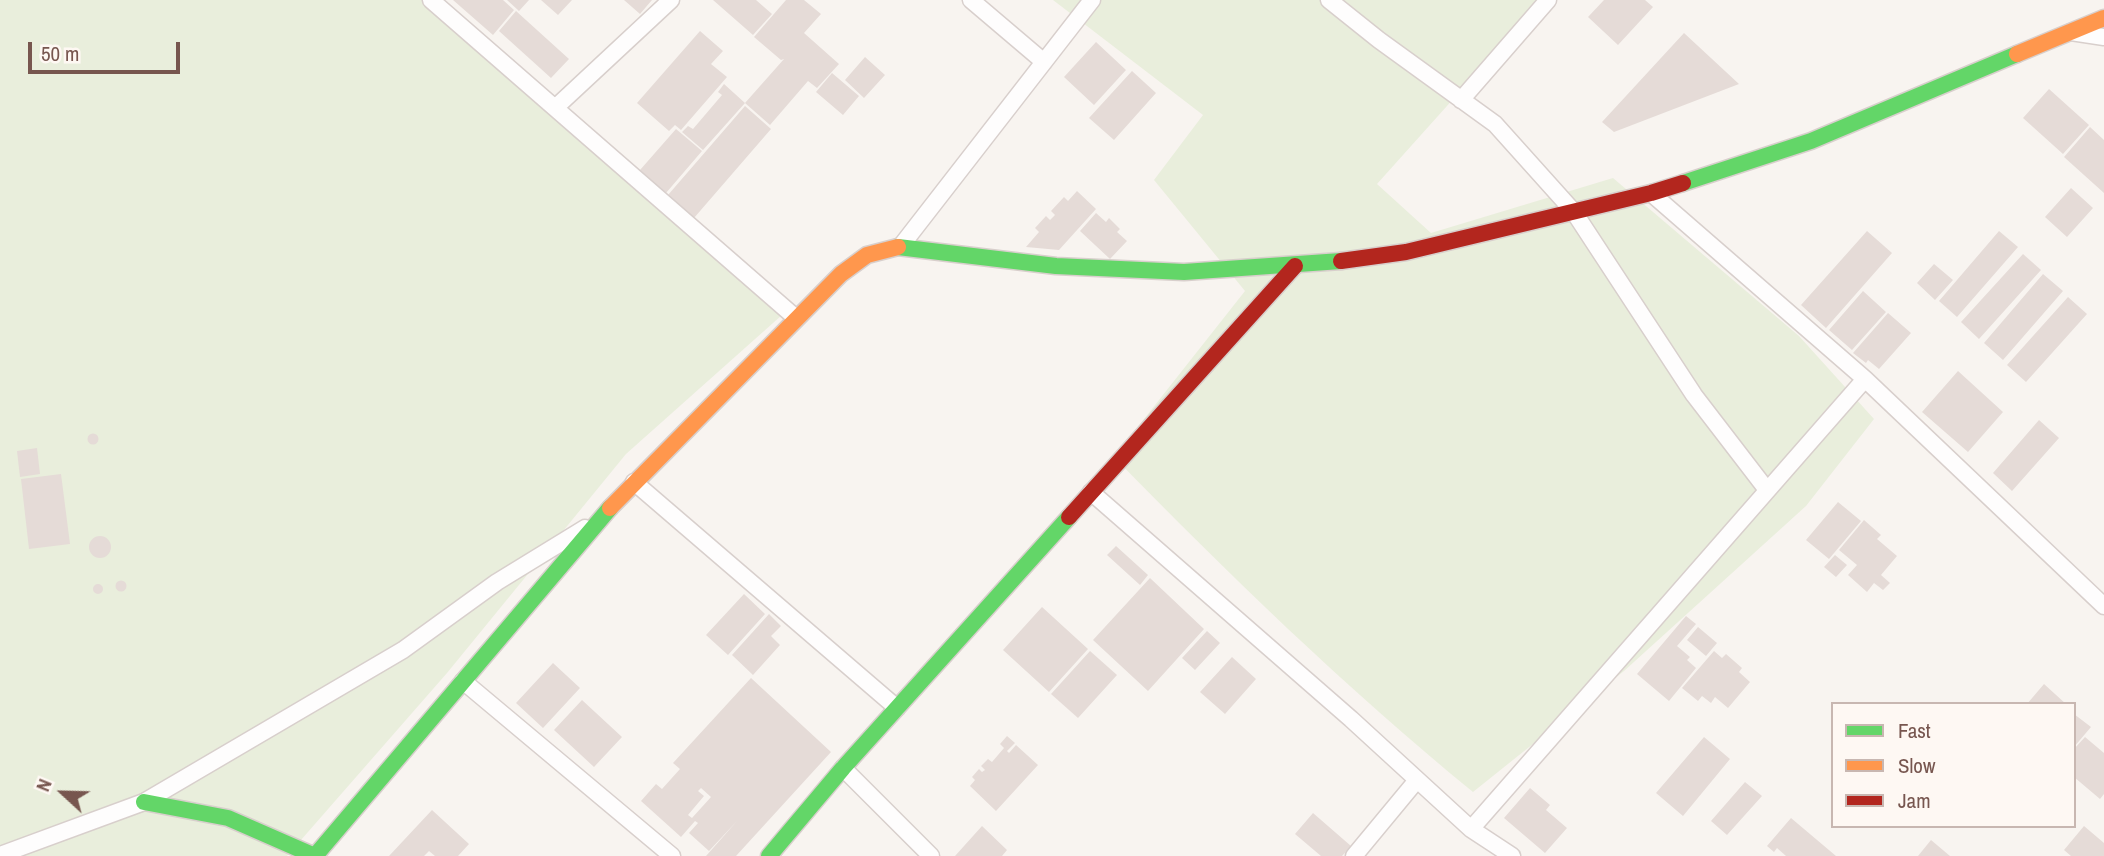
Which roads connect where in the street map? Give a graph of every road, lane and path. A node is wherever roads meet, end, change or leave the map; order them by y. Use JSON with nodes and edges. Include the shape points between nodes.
{"nodes":[{"id":1,"x":431,"y":0,"type":"edge"},
{"id":2,"x":671,"y":0,"type":"edge"},
{"id":3,"x":971,"y":0,"type":"edge"},
{"id":4,"x":1092,"y":0,"type":"edge"},
{"id":5,"x":1329,"y":0,"type":"edge"},
{"id":6,"x":1548,"y":0,"type":"edge"},
{"id":7,"x":2104,"y":18,"type":"edge"},
{"id":8,"x":2069,"y":32,"type":"junction"},
{"id":9,"x":2104,"y":37,"type":"edge"},
{"id":10,"x":1044,"y":62,"type":"junction"},
{"id":11,"x":1461,"y":100,"type":"junction"},
{"id":12,"x":555,"y":108,"type":"junction"},
{"id":13,"x":1651,"y":192,"type":"junction"},
{"id":14,"x":1574,"y":212,"type":"junction"},
{"id":15,"x":901,"y":246,"type":"junction"},
{"id":16,"x":1295,"y":266,"type":"junction"},
{"id":17,"x":796,"y":318,"type":"junction"},
{"id":18,"x":1865,"y":379,"type":"junction"},
{"id":19,"x":635,"y":482,"type":"junction"},
{"id":20,"x":1767,"y":490,"type":"junction"},
{"id":21,"x":1091,"y":492,"type":"junction"},
{"id":22,"x":599,"y":519,"type":"junction"},
{"id":23,"x":2104,"y":606,"type":"edge"},
{"id":24,"x":463,"y":681,"type":"junction"},
{"id":25,"x":897,"y":708,"type":"junction"},
{"id":26,"x":843,"y":768,"type":"junction"},
{"id":27,"x":1417,"y":780,"type":"junction"},
{"id":28,"x":145,"y":802,"type":"junction"},
{"id":29,"x":1471,"y":830,"type":"junction"},
{"id":30,"x":0,"y":855,"type":"edge"},
{"id":31,"x":672,"y":856,"type":"edge"},
{"id":32,"x":769,"y":856,"type":"edge"},
{"id":33,"x":931,"y":856,"type":"edge"},
{"id":34,"x":1354,"y":856,"type":"edge"},
{"id":35,"x":1512,"y":856,"type":"edge"}],
"edges":[{"from":1,"to":12,"type":"street"},
{"from":2,"to":12,"type":"street"},
{"from":3,"to":10,"type":"street"},
{"from":4,"to":10,"type":"street"},
{"from":5,"to":11,"type":"street"},
{"from":6,"to":11,"type":"street"},
{"from":7,"to":8,"type":"street"},
{"from":8,"to":9,"type":"street"},
{"from":8,"to":13,"type":"street","via":[[1811,141]]},
{"from":10,"to":15,"type":"street"},
{"from":11,"to":14,"type":"street","via":[[1495,124]]},
{"from":12,"to":17,"type":"street"},
{"from":13,"to":14,"type":"street"},
{"from":13,"to":18,"type":"street"},
{"from":14,"to":16,"type":"street","via":[[1406,251]]},
{"from":14,"to":20,"type":"street","via":[[1694,395]]},
{"from":15,"to":16,"type":"street","via":[[1069,266],[1184,272]]},
{"from":15,"to":17,"type":"street","via":[[867,255]]},
{"from":16,"to":21,"type":"street"},
{"from":17,"to":19,"type":"street"},
{"from":18,"to":20,"type":"street"},
{"from":18,"to":23,"type":"street"},
{"from":19,"to":22,"type":"street"},
{"from":19,"to":25,"type":"street"},
{"from":20,"to":29,"type":"street"},
{"from":21,"to":25,"type":"street"},
{"from":21,"to":27,"type":"street"},
{"from":22,"to":24,"type":"street"},
{"from":22,"to":28,"type":"street","via":[[497,582],[403,650]]},
{"from":24,"to":28,"type":"street","via":[[315,856],[228,818]]},
{"from":24,"to":31,"type":"street"},
{"from":25,"to":26,"type":"street"},
{"from":26,"to":32,"type":"street"},
{"from":26,"to":33,"type":"street"},
{"from":27,"to":29,"type":"street"},
{"from":27,"to":34,"type":"street"},
{"from":28,"to":30,"type":"street"},
{"from":29,"to":35,"type":"street"}]}
